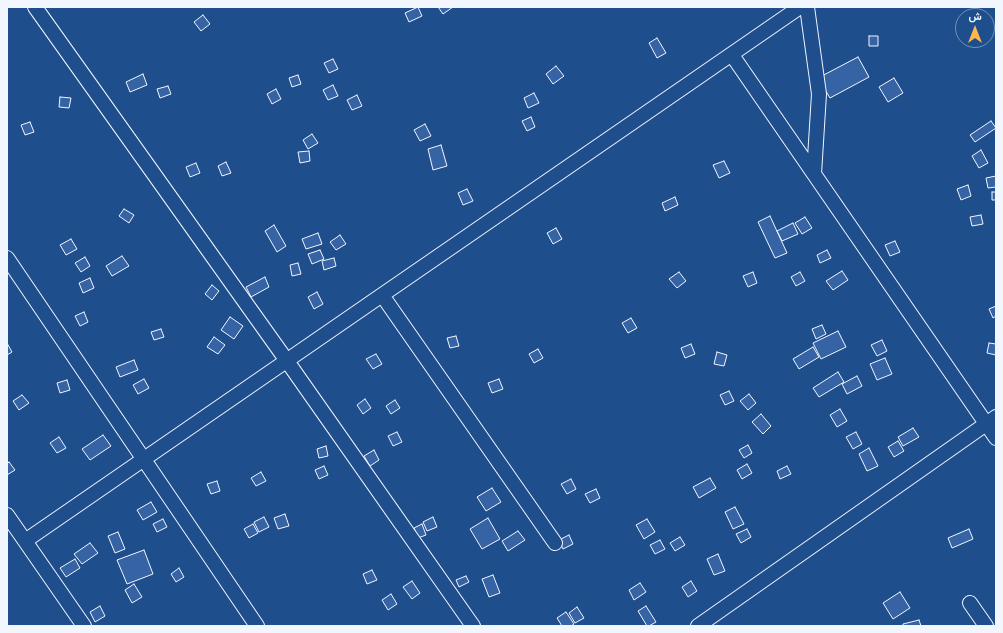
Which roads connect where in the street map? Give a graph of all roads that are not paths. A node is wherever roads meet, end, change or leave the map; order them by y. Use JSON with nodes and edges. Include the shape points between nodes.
{"nodes":[{"id":1,"x":35,"y":7,"type":"edge"},
{"id":2,"x":800,"y":7,"type":"edge"},
{"id":3,"x":807,"y":7,"type":"edge"},
{"id":4,"x":732,"y":55,"type":"junction"},
{"id":5,"x":814,"y":174,"type":"junction"},
{"id":6,"x":7,"y":258,"type":"edge"},
{"id":7,"x":382,"y":296,"type":"junction"},
{"id":8,"x":287,"y":361,"type":"junction"},
{"id":9,"x":991,"y":420,"type":"edge"},
{"id":10,"x":996,"y":438,"type":"edge"},
{"id":11,"x":143,"y":460,"type":"junction"},
{"id":12,"x":7,"y":515,"type":"edge"},
{"id":13,"x":25,"y":541,"type":"junction"},
{"id":14,"x":555,"y":543,"type":"dead end"},
{"id":15,"x":970,"y":603,"type":"dead end"},
{"id":16,"x":84,"y":626,"type":"edge"},
{"id":17,"x":256,"y":626,"type":"edge"},
{"id":18,"x":473,"y":626,"type":"edge"},
{"id":19,"x":698,"y":626,"type":"edge"},
{"id":20,"x":986,"y":626,"type":"edge"}],
"edges":[{"from":1,"to":8,"type":"street"},
{"from":2,"to":4,"type":"street"},
{"from":3,"to":5,"type":"street","via":[[820,94]]},
{"from":4,"to":5,"type":"street"},
{"from":4,"to":7,"type":"street"},
{"from":5,"to":9,"type":"street"},
{"from":6,"to":11,"type":"street"},
{"from":7,"to":8,"type":"street"},
{"from":7,"to":14,"type":"street"},
{"from":8,"to":11,"type":"street"},
{"from":8,"to":18,"type":"street"},
{"from":9,"to":10,"type":"street"},
{"from":9,"to":19,"type":"street"},
{"from":11,"to":13,"type":"street"},
{"from":11,"to":17,"type":"street"},
{"from":12,"to":13,"type":"street"},
{"from":13,"to":16,"type":"street"},
{"from":15,"to":20,"type":"street"}]}
